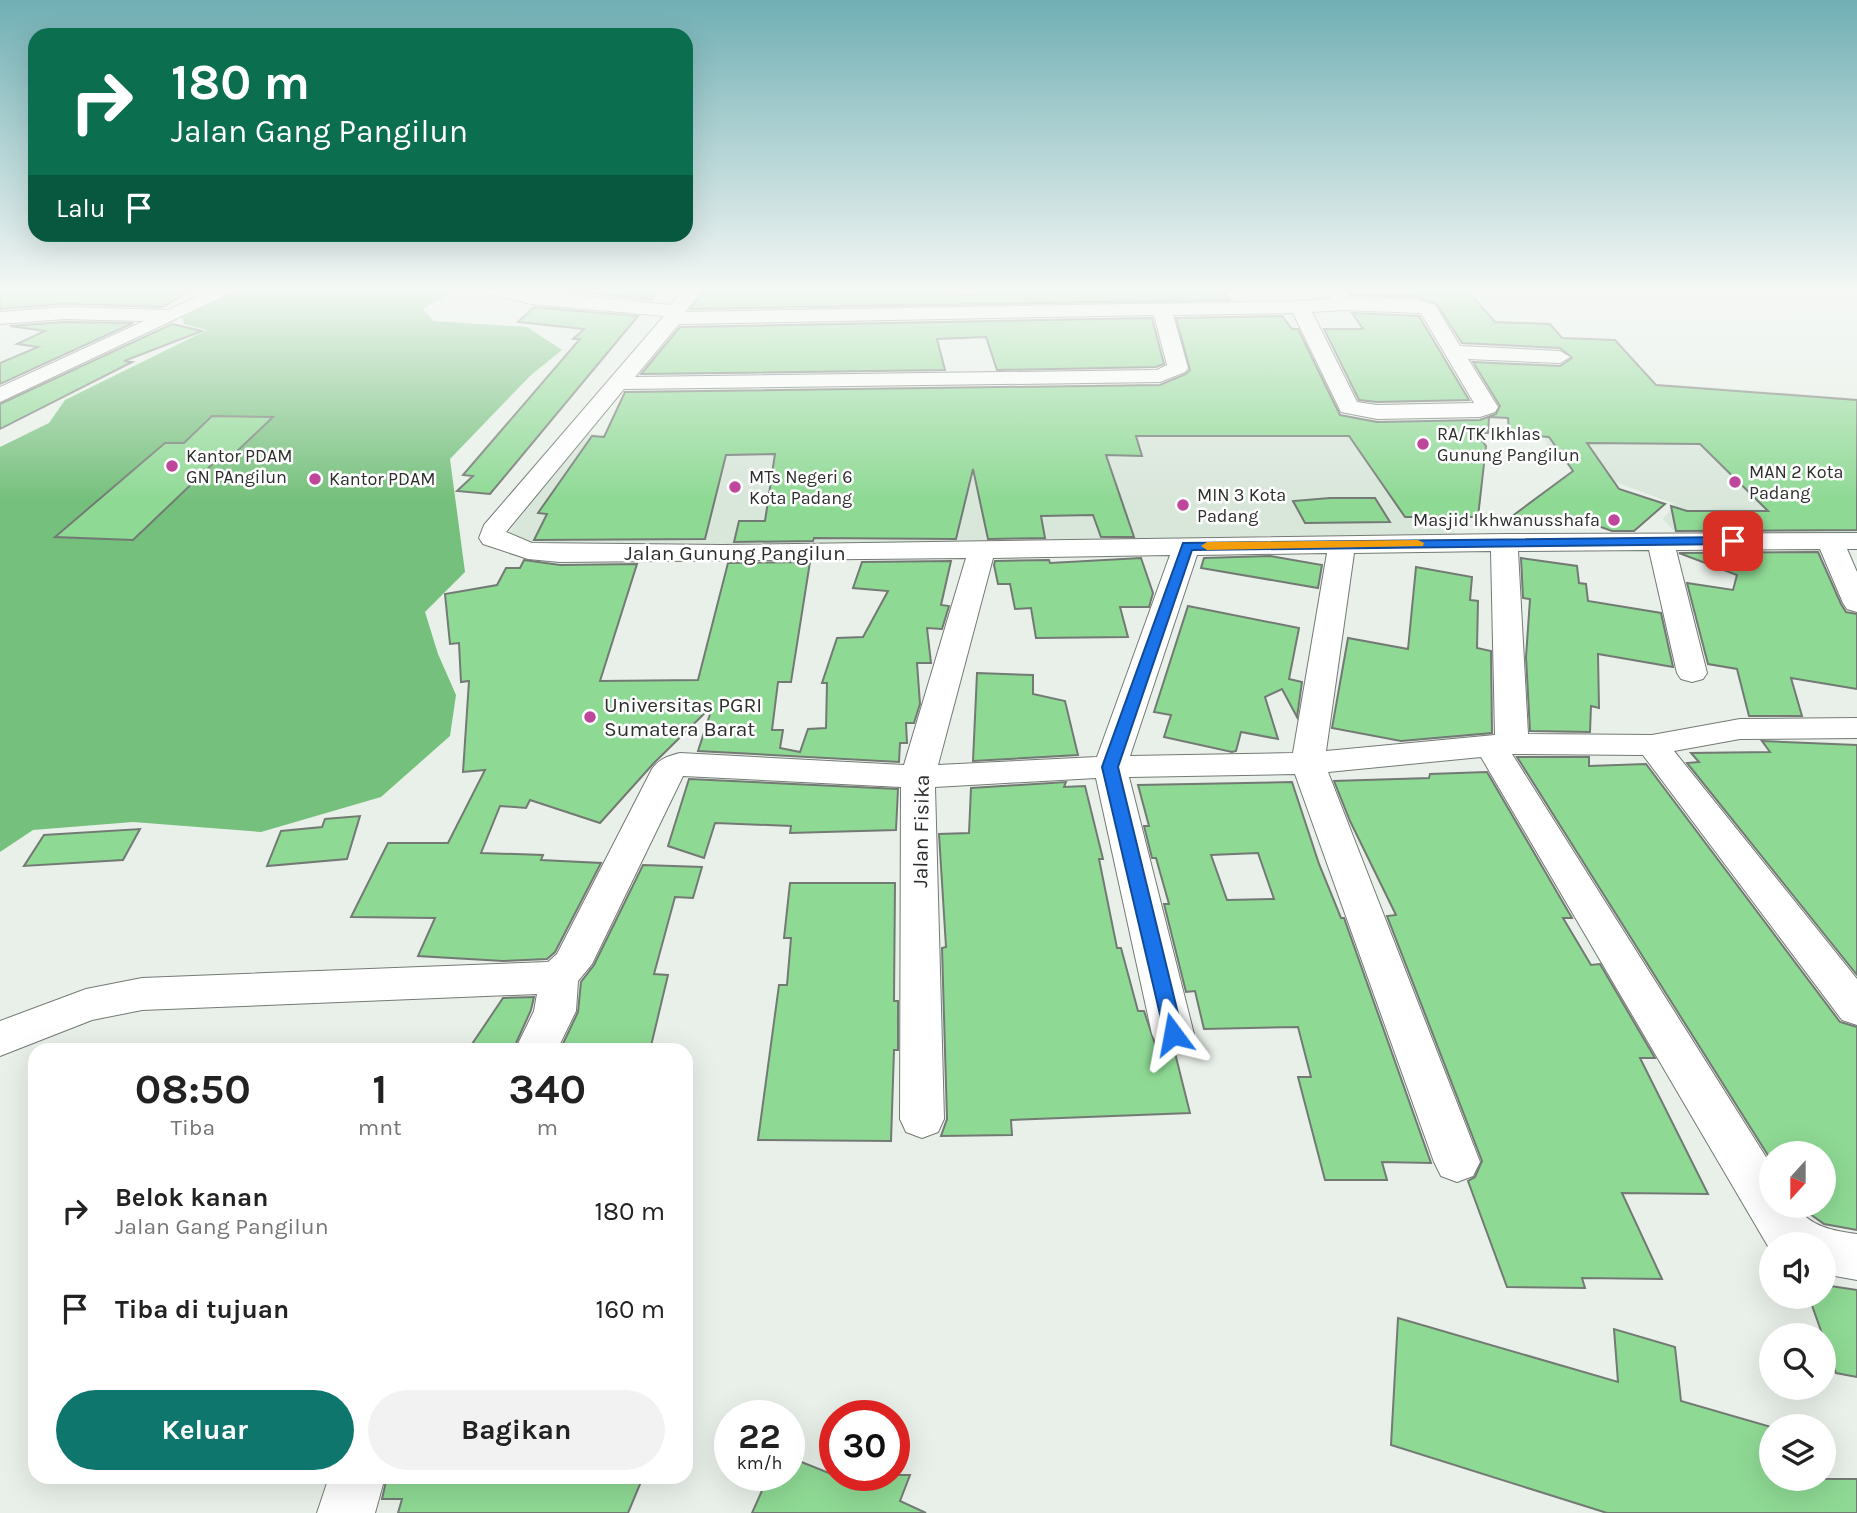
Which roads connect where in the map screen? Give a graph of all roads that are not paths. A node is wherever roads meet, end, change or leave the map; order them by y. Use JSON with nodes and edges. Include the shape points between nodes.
{"nodes":[{"id":1,"x":78,"y":360,"type":"edge"},
{"id":2,"x":638,"y":360,"type":"edge"},
{"id":3,"x":1176,"y":360,"type":"edge"},
{"id":4,"x":1325,"y":360,"type":"edge"},
{"id":5,"x":1459,"y":360,"type":"edge"},
{"id":6,"x":619,"y":383,"type":"junction"},
{"id":7,"x":0,"y":395,"type":"edge"},
{"id":8,"x":1830,"y":541,"type":"junction"},
{"id":9,"x":1857,"y":541,"type":"edge"},
{"id":10,"x":1504,"y":542,"type":"junction"},
{"id":11,"x":1661,"y":542,"type":"junction"},
{"id":12,"x":1342,"y":545,"type":"junction"},
{"id":13,"x":1187,"y":546,"type":"junction"},
{"id":14,"x":981,"y":552,"type":"junction"},
{"id":15,"x":1857,"y":603,"type":"edge"},
{"id":16,"x":1692,"y":673,"type":"dead end"},
{"id":17,"x":1857,"y":728,"type":"edge"},
{"id":18,"x":1652,"y":745,"type":"junction"},
{"id":19,"x":1502,"y":746,"type":"junction"},
{"id":20,"x":1308,"y":763,"type":"junction"},
{"id":21,"x":1110,"y":767,"type":"junction"},
{"id":22,"x":918,"y":777,"type":"junction"},
{"id":23,"x":559,"y":975,"type":"junction"},
{"id":24,"x":1857,"y":1009,"type":"edge"},
{"id":25,"x":1173,"y":1034,"type":"dead end"},
{"id":26,"x":0,"y":1039,"type":"edge"},
{"id":27,"x":539,"y":1043,"type":"edge"},
{"id":28,"x":922,"y":1119,"type":"dead end"},
{"id":29,"x":1457,"y":1162,"type":"dead end"},
{"id":30,"x":1786,"y":1232,"type":"edge"},
{"id":31,"x":1836,"y":1254,"type":"edge"},
{"id":32,"x":1857,"y":1257,"type":"edge"},
{"id":33,"x":355,"y":1484,"type":"edge"},
{"id":34,"x":346,"y":1513,"type":"edge"}],
"edges":[{"from":1,"to":7,"type":"street"},
{"from":2,"to":6,"type":"street"},
{"from":3,"to":6,"type":"street","via":[[1178,368],[1160,376]]},
{"from":4,"to":5,"type":"street","via":[[1346,402],[1355,409],[1487,407]]},
{"from":6,"to":14,"type":"street","name":"Jalan Gunung Pangilun","via":[[493,531],[492,538],[528,551],[560,554]]},
{"from":8,"to":9,"type":"street","name":"Jalan Gunung Pangilun"},
{"from":8,"to":11,"type":"street","name":"Jalan Gunung Pangilun"},
{"from":8,"to":15,"type":"street"},
{"from":10,"to":11,"type":"street","name":"Jalan Gunung Pangilun"},
{"from":10,"to":12,"type":"street","name":"Jalan Gunung Pangilun"},
{"from":10,"to":19,"type":"street"},
{"from":11,"to":16,"type":"street"},
{"from":12,"to":13,"type":"street","name":"Jalan Gunung Pangilun"},
{"from":12,"to":20,"type":"street"},
{"from":13,"to":14,"type":"street","name":"Jalan Gunung Pangilun"},
{"from":13,"to":21,"type":"street"},
{"from":14,"to":22,"type":"street","name":"Jalan Fisika"},
{"from":17,"to":18,"type":"street","via":[[1740,729]]},
{"from":18,"to":19,"type":"street"},
{"from":18,"to":24,"type":"street"},
{"from":19,"to":20,"type":"street"},
{"from":19,"to":30,"type":"street"},
{"from":20,"to":21,"type":"street"},
{"from":20,"to":29,"type":"street"},
{"from":21,"to":22,"type":"street"},
{"from":21,"to":25,"type":"street"},
{"from":22,"to":23,"type":"street","via":[[780,767],[674,766],[662,781],[572,964]]},
{"from":22,"to":28,"type":"street","name":"Jalan Fisika"},
{"from":23,"to":26,"type":"street","via":[[142,994],[86,1005]]},
{"from":23,"to":27,"type":"street","via":[[555,1011]]},
{"from":31,"to":32,"type":"street"},
{"from":33,"to":34,"type":"street"}]}
